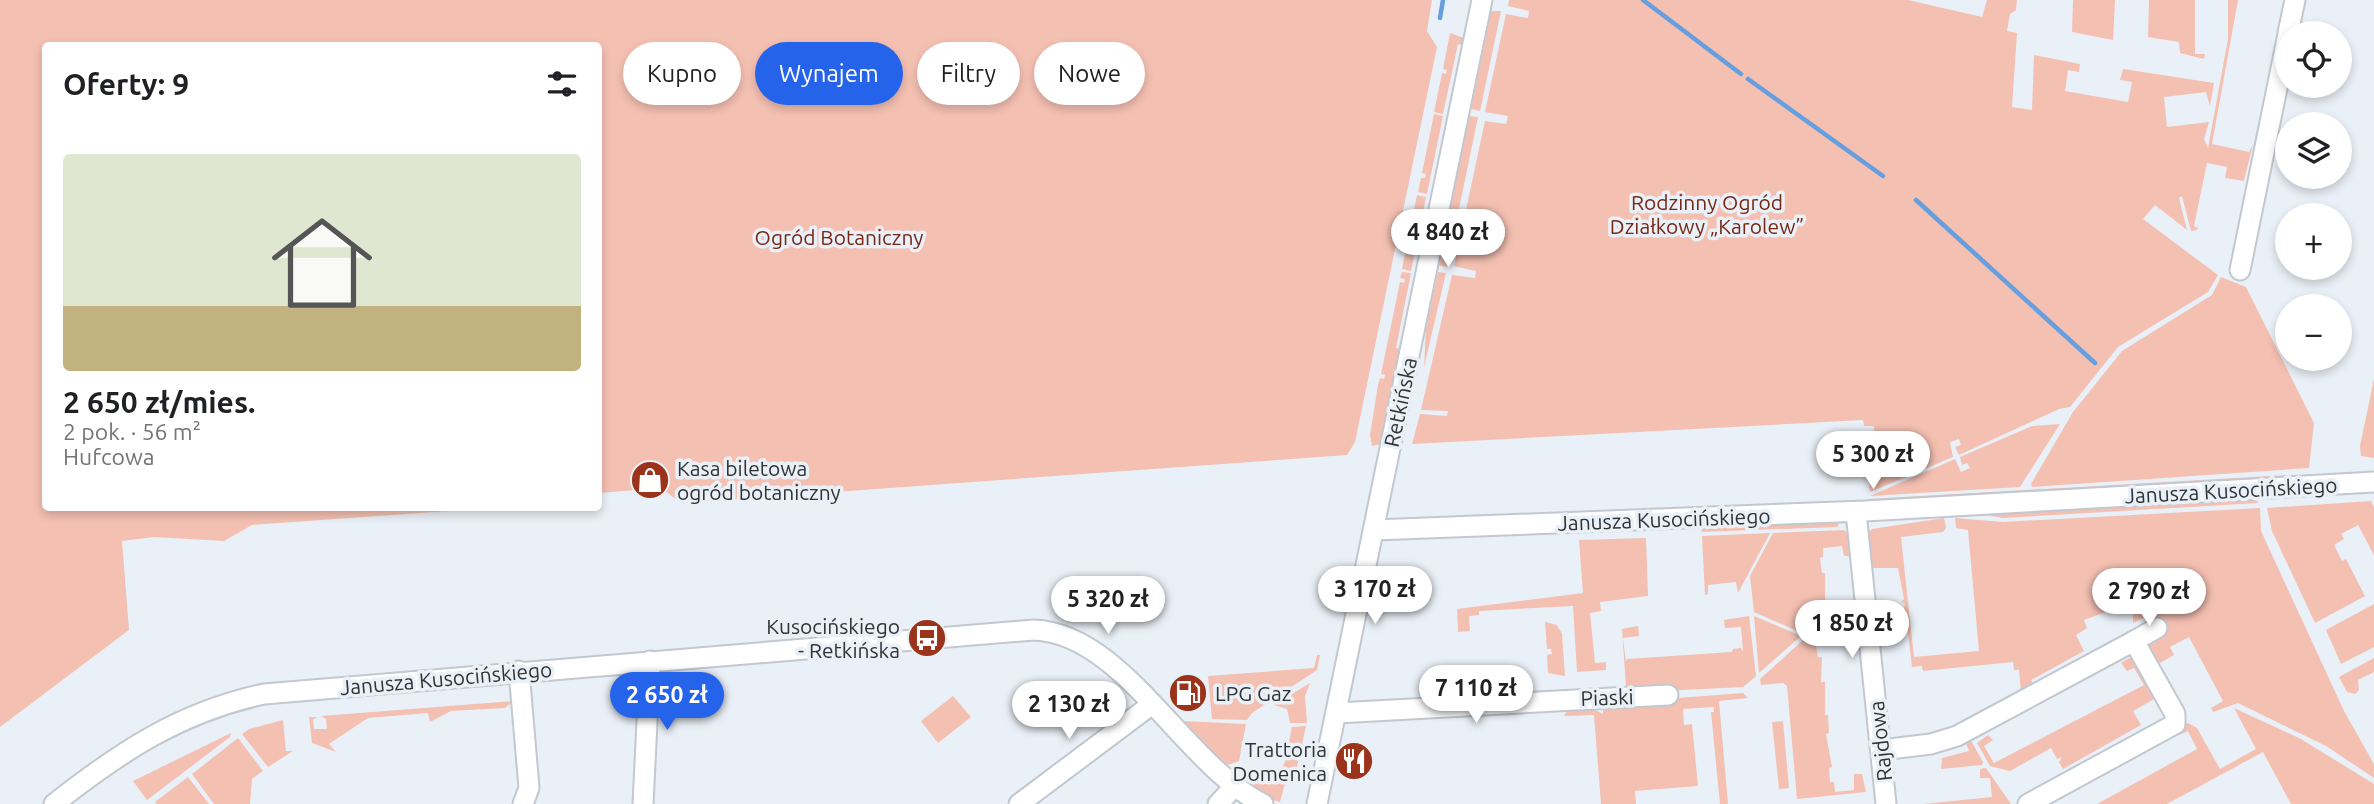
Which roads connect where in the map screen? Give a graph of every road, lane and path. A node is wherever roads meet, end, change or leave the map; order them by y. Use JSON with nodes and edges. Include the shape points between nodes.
{"nodes":[{"id":1,"x":1482,"y":0,"type":"edge"},
{"id":2,"x":2295,"y":0,"type":"edge"},
{"id":3,"x":2291,"y":21,"type":"edge"},
{"id":4,"x":2275,"y":98,"type":"edge"},
{"id":5,"x":2240,"y":270,"type":"dead end"},
{"id":6,"x":2374,"y":482,"type":"edge"},
{"id":7,"x":1856,"y":512,"type":"junction"},
{"id":8,"x":1374,"y":530,"type":"junction"},
{"id":9,"x":2157,"y":628,"type":"dead end"},
{"id":10,"x":2134,"y":641,"type":"junction"},
{"id":11,"x":650,"y":661,"type":"junction"},
{"id":12,"x":519,"y":671,"type":"junction"},
{"id":13,"x":1668,"y":695,"type":"dead end"},
{"id":14,"x":1151,"y":705,"type":"junction"},
{"id":15,"x":1337,"y":713,"type":"junction"},
{"id":16,"x":1881,"y":750,"type":"junction"},
{"id":17,"x":1234,"y":786,"type":"junction"},
{"id":18,"x":54,"y":804,"type":"edge"},
{"id":19,"x":523,"y":804,"type":"edge"},
{"id":20,"x":643,"y":804,"type":"edge"},
{"id":21,"x":1019,"y":804,"type":"edge"},
{"id":22,"x":1218,"y":804,"type":"edge"},
{"id":23,"x":1264,"y":804,"type":"edge"},
{"id":24,"x":1317,"y":804,"type":"edge"},
{"id":25,"x":1886,"y":804,"type":"edge"},
{"id":26,"x":2028,"y":804,"type":"edge"}],
"edges":[{"from":1,"to":8,"type":"street","name":"Retkińska"},
{"from":2,"to":3,"type":"street"},
{"from":4,"to":5,"type":"street"},
{"from":6,"to":7,"type":"street","name":"Janusza Kusocińskiego"},
{"from":7,"to":8,"type":"street","name":"Janusza Kusocińskiego"},
{"from":7,"to":16,"type":"street","name":"Rajdowa"},
{"from":8,"to":15,"type":"street","name":"Retkińska"},
{"from":9,"to":10,"type":"street"},
{"from":10,"to":16,"type":"street","via":[[1957,736]]},
{"from":10,"to":26,"type":"street","via":[[2176,722]]},
{"from":11,"to":12,"type":"street","name":"Janusza Kusocińskiego"},
{"from":11,"to":14,"type":"street","name":"Janusza Kusocińskiego","via":[[1040,630],[1089,647]]},
{"from":11,"to":20,"type":"street"},
{"from":12,"to":18,"type":"street","name":"Janusza Kusocińskiego","via":[[239,699],[158,731]]},
{"from":12,"to":19,"type":"street","via":[[529,788]]},
{"from":13,"to":15,"type":"street","name":"Piaski"},
{"from":14,"to":17,"type":"street","name":"Janusza Kusocińskiego"},
{"from":14,"to":21,"type":"street"},
{"from":15,"to":24,"type":"street","name":"Retkińska"},
{"from":16,"to":25,"type":"street","name":"Rajdowa"},
{"from":17,"to":22,"type":"street"},
{"from":17,"to":23,"type":"street","name":"Janusza Kusocińskiego"}]}
